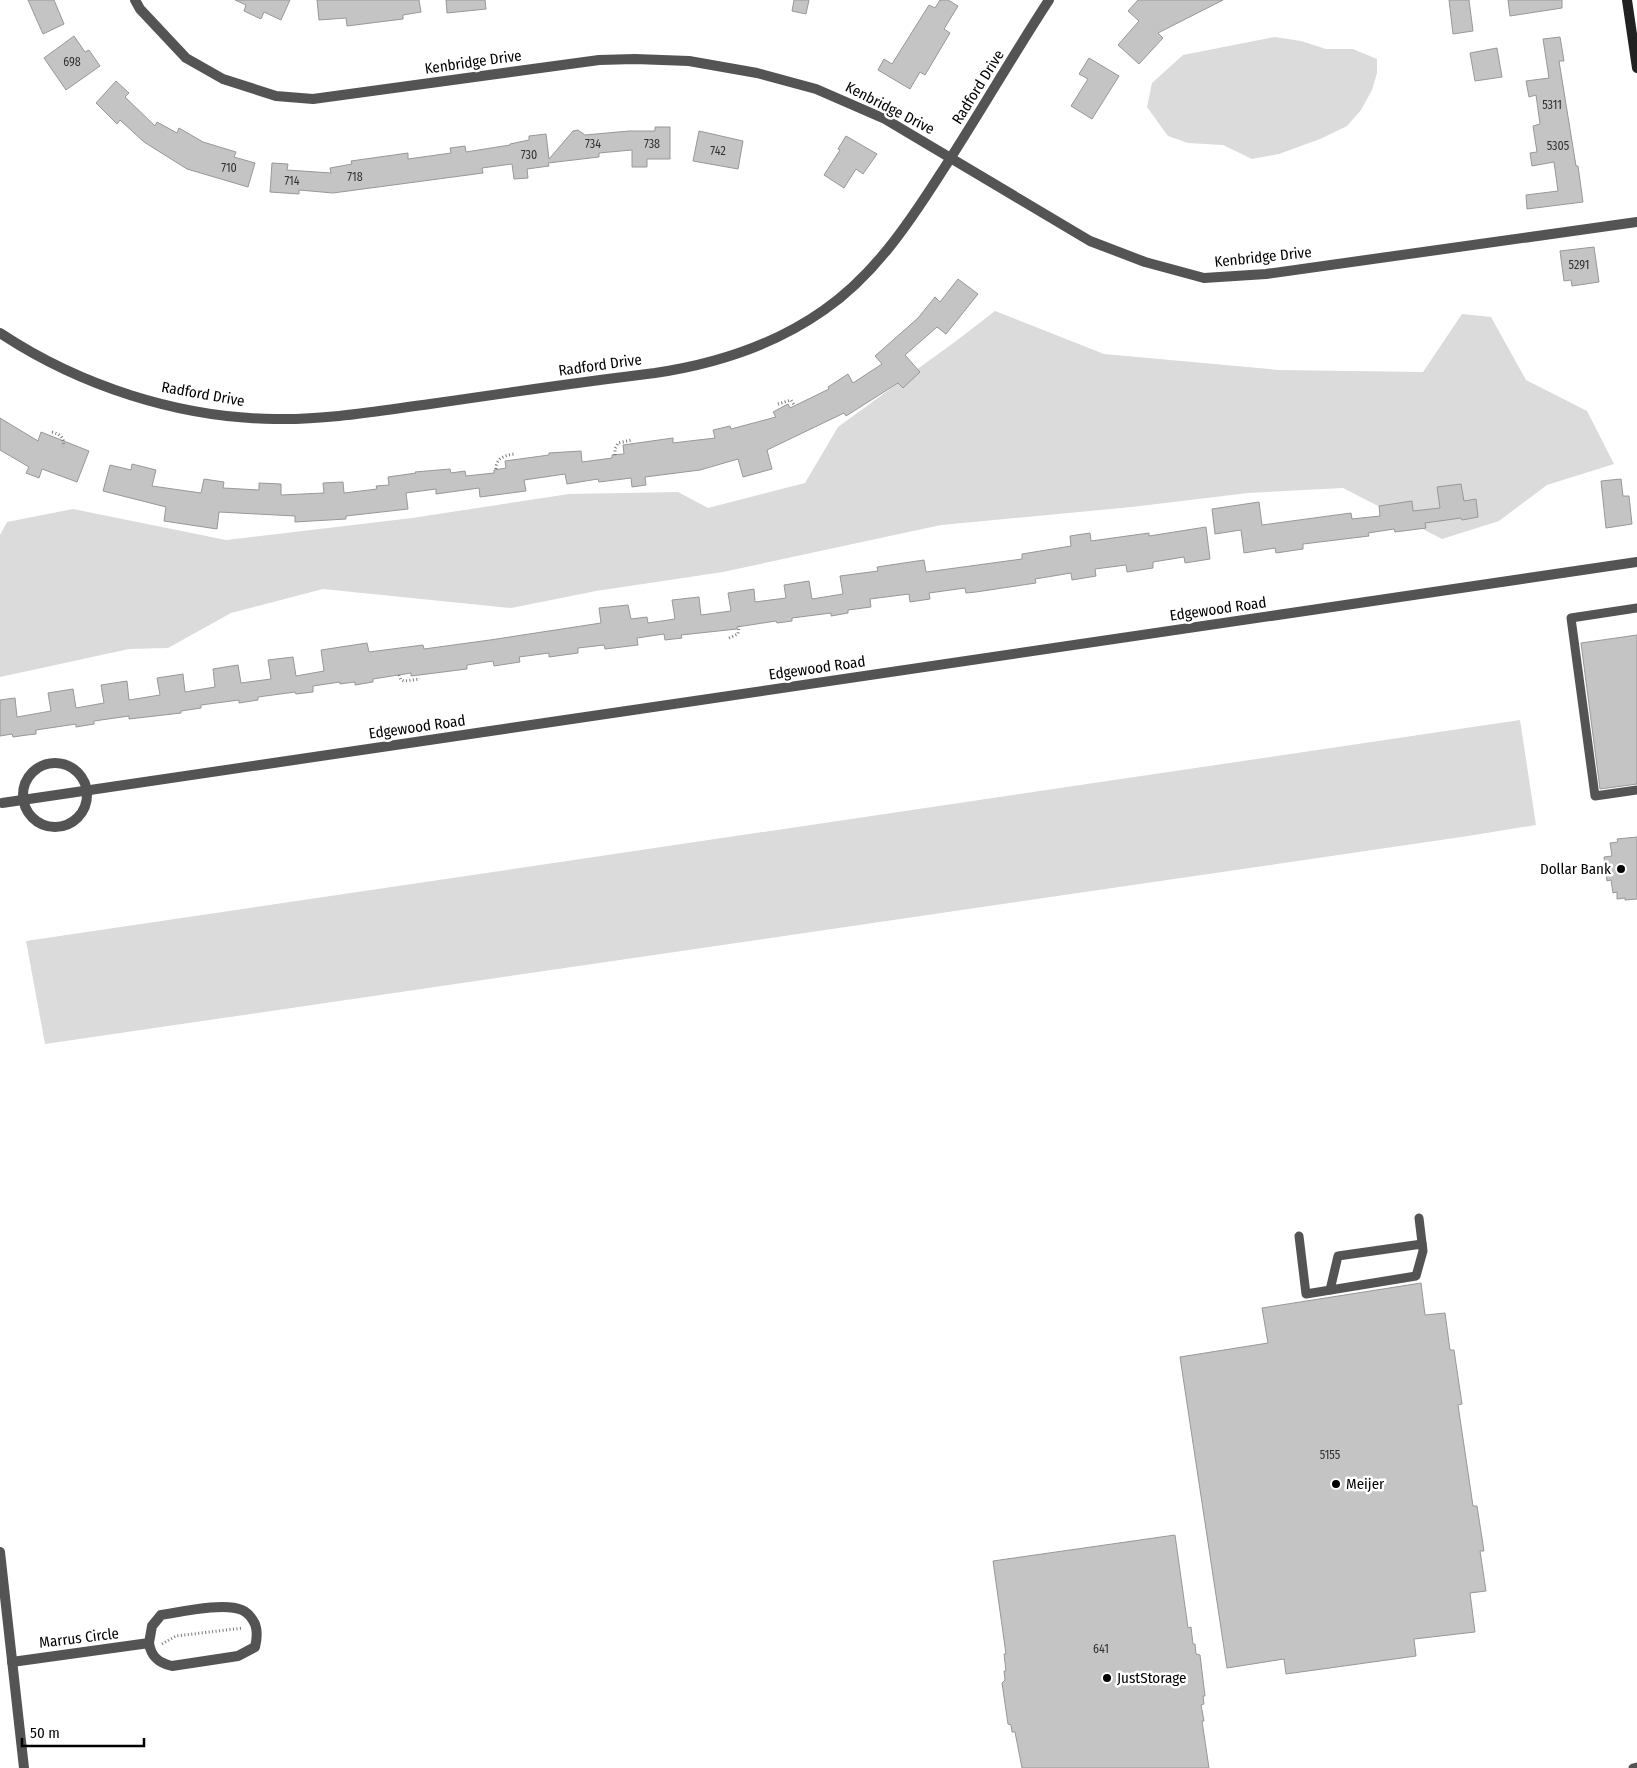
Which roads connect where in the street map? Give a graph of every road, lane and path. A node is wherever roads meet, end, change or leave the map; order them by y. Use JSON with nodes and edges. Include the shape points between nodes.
{"nodes":[{"id":1,"x":135,"y":0,"type":"edge"},
{"id":2,"x":1050,"y":0,"type":"edge"},
{"id":3,"x":1627,"y":0,"type":"edge"},
{"id":4,"x":1637,"y":68,"type":"edge"},
{"id":5,"x":951,"y":158,"type":"junction"},
{"id":6,"x":1637,"y":222,"type":"edge"},
{"id":7,"x":0,"y":333,"type":"edge"},
{"id":8,"x":778,"y":404,"type":"dead end"},
{"id":9,"x":796,"y":406,"type":"dead end"},
{"id":10,"x":52,"y":432,"type":"dead end"},
{"id":11,"x":632,"y":440,"type":"dead end"},
{"id":12,"x":63,"y":447,"type":"dead end"},
{"id":13,"x":515,"y":454,"type":"dead end"},
{"id":14,"x":615,"y":455,"type":"dead end"},
{"id":15,"x":496,"y":470,"type":"dead end"},
{"id":16,"x":1637,"y":562,"type":"edge"},
{"id":17,"x":1637,"y":608,"type":"edge"},
{"id":18,"x":739,"y":626,"type":"dead end"},
{"id":19,"x":729,"y":638,"type":"dead end"},
{"id":20,"x":399,"y":675,"type":"dead end"},
{"id":21,"x":420,"y":679,"type":"dead end"},
{"id":22,"x":1637,"y":790,"type":"edge"},
{"id":23,"x":87,"y":791,"type":"junction"},
{"id":24,"x":24,"y":800,"type":"junction"},
{"id":25,"x":2,"y":803,"type":"dead end"},
{"id":26,"x":1419,"y":1218,"type":"dead end"},
{"id":27,"x":1299,"y":1236,"type":"dead end"},
{"id":28,"x":1422,"y":1244,"type":"junction"},
{"id":29,"x":1330,"y":1290,"type":"junction"},
{"id":30,"x":0,"y":1552,"type":"edge"},
{"id":31,"x":244,"y":1628,"type":"dead end"},
{"id":32,"x":149,"y":1644,"type":"junction"},
{"id":33,"x":159,"y":1648,"type":"dead end"},
{"id":34,"x":12,"y":1662,"type":"junction"},
{"id":35,"x":1637,"y":1767,"type":"edge"},
{"id":36,"x":24,"y":1768,"type":"edge"},
{"id":37,"x":1633,"y":1768,"type":"edge"}],
"edges":[{"from":1,"to":5,"type":"street","name":"Kenbridge Drive","via":[[186,58],[223,79],[276,96],[313,99],[599,60],[690,62],[757,73],[816,89],[884,119]]},
{"from":2,"to":5,"type":"street","name":"Radford Drive"},
{"from":3,"to":4,"type":"main road"},
{"from":5,"to":6,"type":"street","name":"Kenbridge Drive","via":[[1090,241],[1145,262],[1204,278],[1266,274]]},
{"from":5,"to":7,"type":"street","name":"Radford Drive","via":[[910,220],[875,264],[844,295],[799,326],[754,348],[683,369],[342,416],[258,418],[192,410],[118,391],[57,365]]},
{"from":8,"to":9,"type":"path","via":[[791,400]]},
{"from":10,"to":12,"type":"path","via":[[62,436]]},
{"from":11,"to":14,"type":"path","via":[[618,443]]},
{"from":13,"to":15,"type":"path","via":[[500,459]]},
{"from":16,"to":23,"type":"street","name":"Edgewood Road"},
{"from":17,"to":22,"type":"lane","via":[[1572,618],[1595,796]]},
{"from":18,"to":19,"type":"path","via":[[738,634]]},
{"from":20,"to":21,"type":"path","via":[[404,681]]},
{"from":23,"to":24,"type":"street","name":"Edgewood Road"},
{"from":23,"to":24,"type":"street","via":[[80,814],[68,824],[58,826],[48,826],[34,818]]},
{"from":23,"to":24,"type":"street","via":[[74,768],[50,763],[29,776]]},
{"from":24,"to":25,"type":"street","name":"Edgewood Road"},
{"from":26,"to":28,"type":"lane"},
{"from":27,"to":29,"type":"lane","via":[[1306,1294]]},
{"from":28,"to":29,"type":"lane","via":[[1338,1256]]},
{"from":28,"to":29,"type":"lane","via":[[1416,1276]]},
{"from":30,"to":34,"type":"street"},
{"from":31,"to":33,"type":"path","via":[[176,1636]]},
{"from":32,"to":32,"type":"street","via":[[150,1652],[156,1658],[172,1666],[238,1656],[255,1647],[258,1638],[252,1618],[246,1612],[225,1607],[161,1615],[152,1626]]},
{"from":32,"to":34,"type":"street","name":"Marrus Circle"},
{"from":34,"to":36,"type":"street"},
{"from":35,"to":37,"type":"lane"}]}
